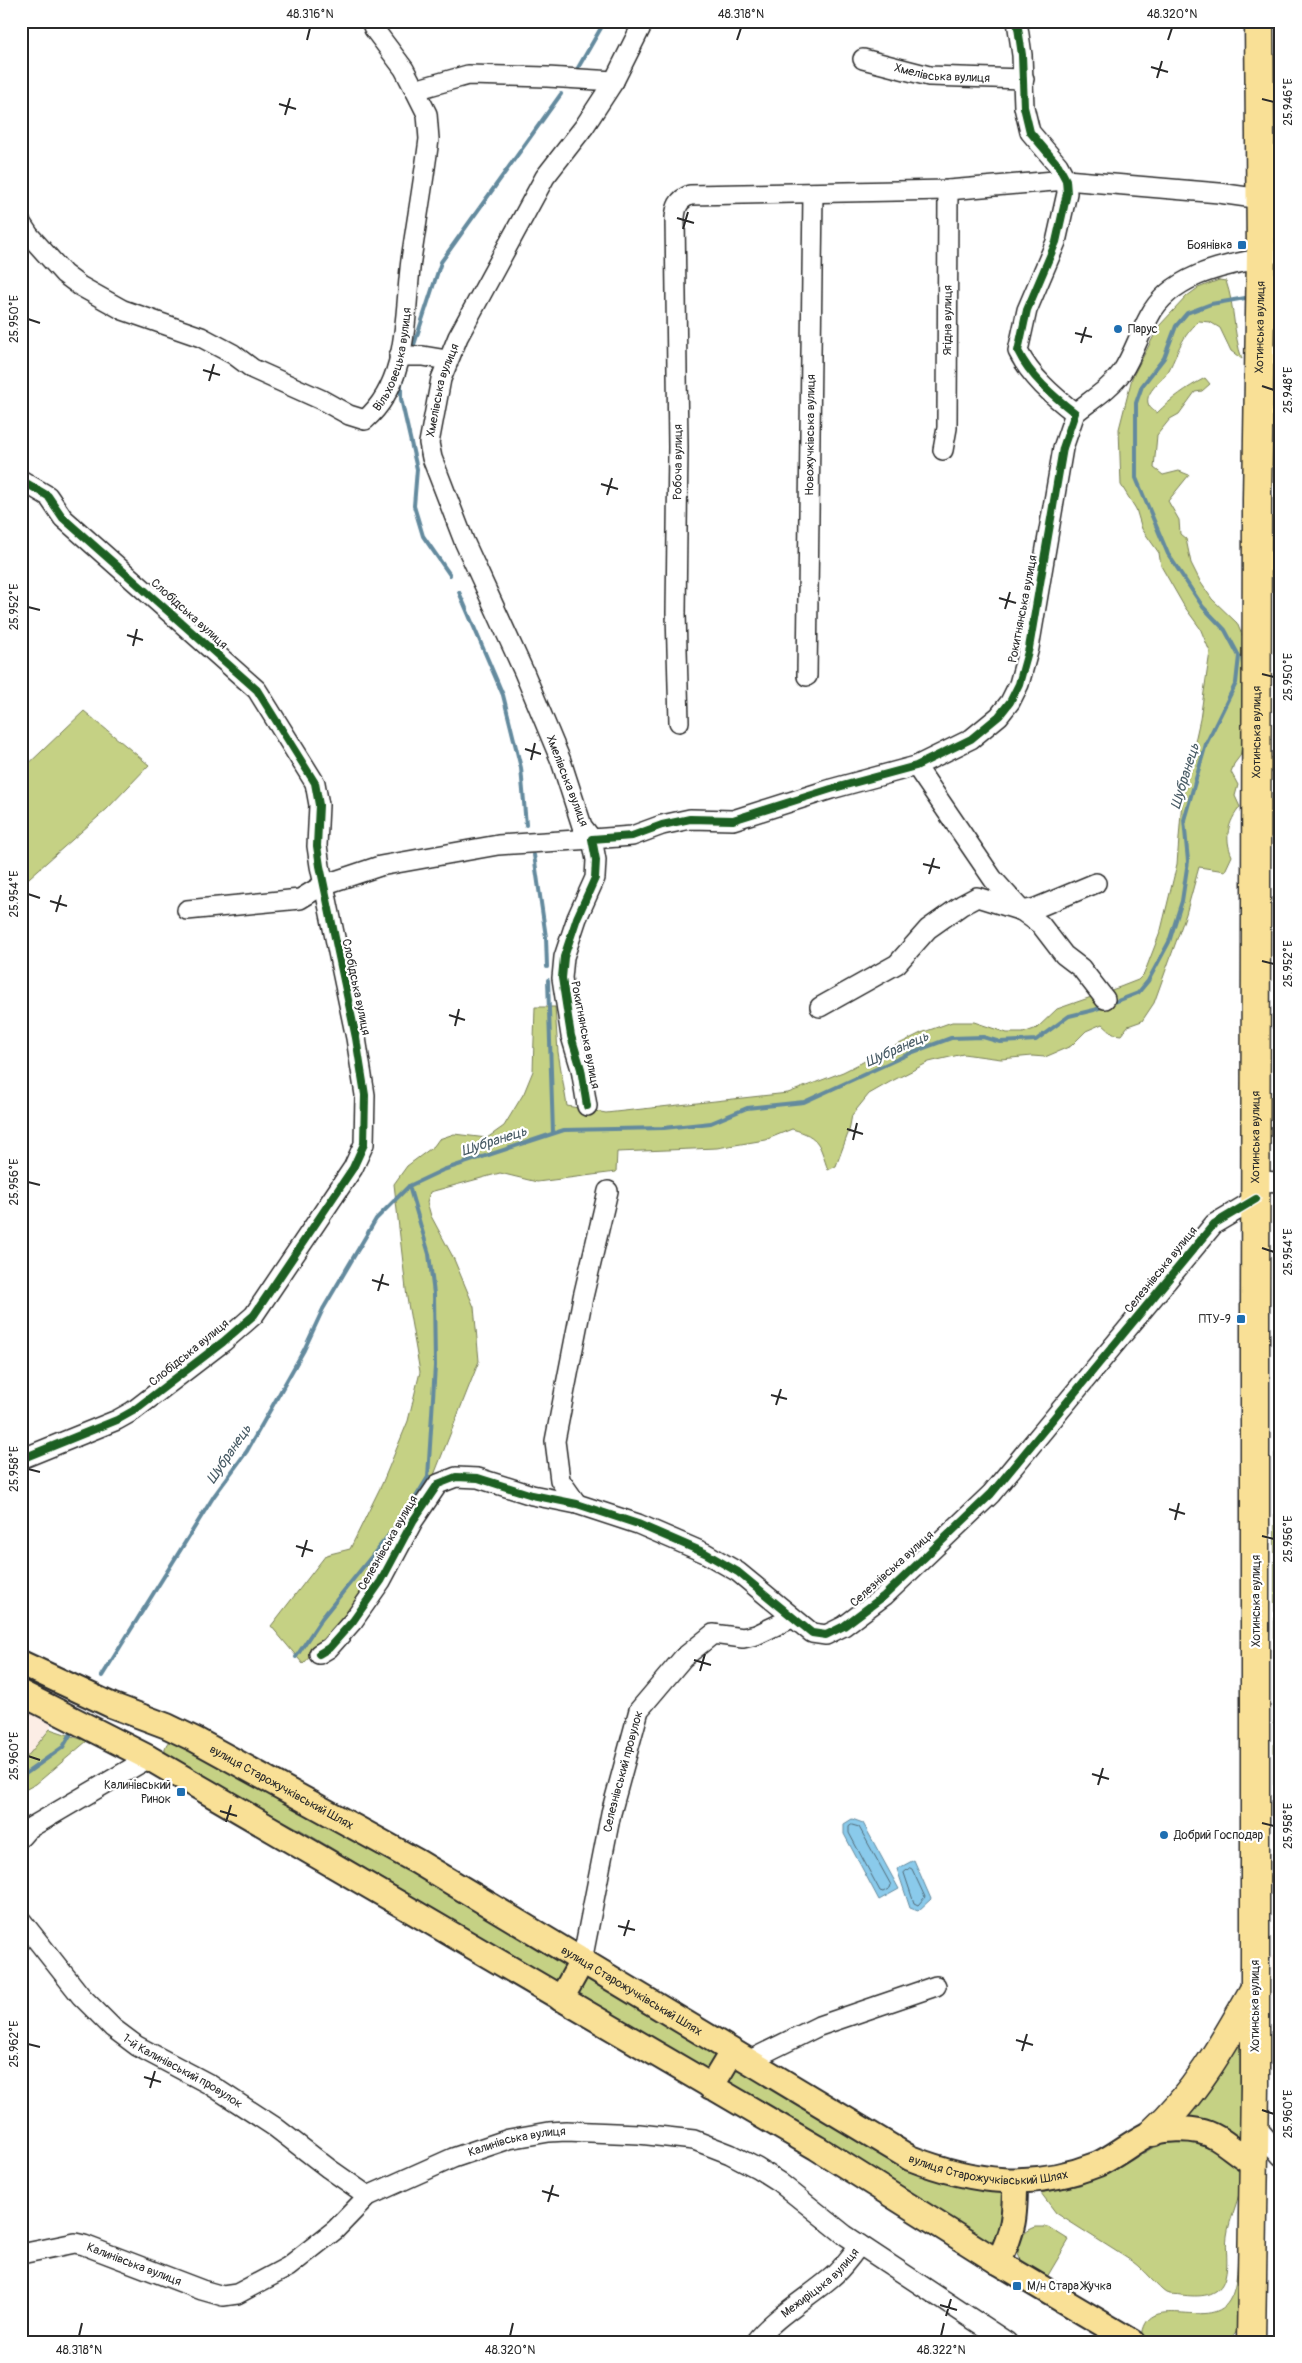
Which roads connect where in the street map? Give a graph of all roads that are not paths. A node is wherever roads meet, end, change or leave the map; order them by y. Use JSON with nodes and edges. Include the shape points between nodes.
{"nodes":[{"id":1,"x":371,"y":21,"type":"edge"},
{"id":2,"x":644,"y":21,"type":"edge"},
{"id":3,"x":1017,"y":21,"type":"edge"},
{"id":4,"x":1259,"y":21,"type":"edge"},
{"id":5,"x":863,"y":59,"type":"dead end"},
{"id":6,"x":1024,"y":79,"type":"junction"},
{"id":7,"x":614,"y":82,"type":"junction"},
{"id":8,"x":415,"y":90,"type":"junction"},
{"id":9,"x":1066,"y":180,"type":"junction"},
{"id":10,"x":948,"y":190,"type":"junction"},
{"id":11,"x":814,"y":193,"type":"junction"},
{"id":12,"x":1261,"y":199,"type":"junction"},
{"id":13,"x":21,"y":223,"type":"edge"},
{"id":14,"x":1266,"y":258,"type":"edge"},
{"id":15,"x":1267,"y":351,"type":"edge"},
{"id":16,"x":409,"y":356,"type":"junction"},
{"id":17,"x":447,"y":360,"type":"junction"},
{"id":18,"x":1075,"y":413,"type":"junction"},
{"id":19,"x":943,"y":450,"type":"dead end"},
{"id":20,"x":21,"y":480,"type":"edge"},
{"id":21,"x":807,"y":676,"type":"dead end"},
{"id":22,"x":679,"y":722,"type":"dead end"},
{"id":23,"x":916,"y":766,"type":"junction"},
{"id":24,"x":592,"y":839,"type":"junction"},
{"id":25,"x":1096,"y":883,"type":"dead end"},
{"id":26,"x":323,"y":885,"type":"junction"},
{"id":27,"x":187,"y":910,"type":"dead end"},
{"id":28,"x":1022,"y":911,"type":"junction"},
{"id":29,"x":1105,"y":999,"type":"dead end"},
{"id":30,"x":820,"y":1008,"type":"dead end"},
{"id":31,"x":587,"y":1106,"type":"dead end"},
{"id":32,"x":1264,"y":1187,"type":"edge"},
{"id":33,"x":608,"y":1191,"type":"dead end"},
{"id":34,"x":21,"y":1459,"type":"edge"},
{"id":35,"x":577,"y":1504,"type":"junction"},
{"id":36,"x":792,"y":1618,"type":"junction"},
{"id":37,"x":319,"y":1654,"type":"dead end"},
{"id":38,"x":21,"y":1663,"type":"edge"},
{"id":39,"x":21,"y":1693,"type":"edge"},
{"id":40,"x":168,"y":1726,"type":"junction"},
{"id":41,"x":149,"y":1758,"type":"junction"},
{"id":42,"x":21,"y":1837,"type":"edge"},
{"id":43,"x":21,"y":1920,"type":"edge"},
{"id":44,"x":582,"y":1960,"type":"junction"},
{"id":45,"x":936,"y":1986,"type":"dead end"},
{"id":46,"x":1255,"y":1988,"type":"junction"},
{"id":47,"x":561,"y":1999,"type":"junction"},
{"id":48,"x":740,"y":2057,"type":"junction"},
{"id":49,"x":711,"y":2087,"type":"junction"},
{"id":50,"x":1255,"y":2126,"type":"junction"},
{"id":51,"x":1153,"y":2132,"type":"junction"},
{"id":52,"x":1281,"y":2156,"type":"edge"},
{"id":53,"x":1254,"y":2164,"type":"junction"},
{"id":54,"x":1015,"y":2182,"type":"junction"},
{"id":55,"x":368,"y":2196,"type":"junction"},
{"id":56,"x":860,"y":2244,"type":"junction"},
{"id":57,"x":21,"y":2254,"type":"edge"},
{"id":58,"x":998,"y":2262,"type":"junction"},
{"id":59,"x":1247,"y":2337,"type":"edge"},
{"id":60,"x":755,"y":2342,"type":"edge"},
{"id":61,"x":1007,"y":2342,"type":"edge"},
{"id":62,"x":1133,"y":2342,"type":"edge"}],
"edges":[{"from":1,"to":8,"type":"street","name":"Вільховецька вулиця"},
{"from":2,"to":7,"type":"street","name":"Хмелівська вулиця"},
{"from":3,"to":6,"type":"street"},
{"from":4,"to":12,"type":"highway","name":"Хотинська вулиця"},
{"from":5,"to":6,"type":"street","name":"Хмелівська вулиця","via":[[929,76]]},
{"from":6,"to":9,"type":"street","via":[[1024,107],[1030,132],[1058,165]]},
{"from":7,"to":8,"type":"street","via":[[468,75]]},
{"from":7,"to":17,"type":"street","name":"Хмелівська вулиця","via":[[545,177]]},
{"from":8,"to":16,"type":"street","name":"Вільховецька вулиця","via":[[427,114],[428,139]]},
{"from":9,"to":10,"type":"street"},
{"from":9,"to":12,"type":"street"},
{"from":9,"to":18,"type":"street","via":[[1068,193],[1056,242],[1027,310],[1018,351],[1028,369]]},
{"from":10,"to":11,"type":"street"},
{"from":10,"to":19,"type":"street","name":"Ягідна вулиця","via":[[947,428]]},
{"from":11,"to":21,"type":"street","name":"Новожучківська вулиця"},
{"from":11,"to":22,"type":"street","name":"Робоча вулиця","via":[[690,195],[678,203],[675,218]]},
{"from":12,"to":14,"type":"highway","name":"Хотинська вулиця"},
{"from":13,"to":16,"type":"street","name":"Вільховецька вулиця","via":[[64,274],[80,286],[123,310],[201,337],[254,370],[322,400],[349,416],[365,420],[373,413]]},
{"from":14,"to":15,"type":"highway","name":"Хотинська вулиця"},
{"from":14,"to":18,"type":"street","via":[[1212,269],[1170,292],[1149,315],[1121,374]]},
{"from":15,"to":32,"type":"highway","name":"Хотинська вулиця"},
{"from":16,"to":17,"type":"street"},
{"from":17,"to":24,"type":"street","name":"Хмелівська вулиця","via":[[430,432],[432,458],[464,541],[557,752],[582,826]]},
{"from":18,"to":23,"type":"street","name":"Рокитнянська вулиця","via":[[1063,448],[1029,648],[1019,684],[999,716],[971,739]]},
{"from":20,"to":26,"type":"street","name":"Слобідська вулиця","via":[[48,496],[63,518],[257,690],[315,783],[319,805],[317,846]]},
{"from":23,"to":24,"type":"street","name":"Рокитнянська вулиця","via":[[733,820],[690,819],[632,836]]},
{"from":23,"to":28,"type":"street","via":[[992,879]]},
{"from":24,"to":26,"type":"street","via":[[498,845],[380,866]]},
{"from":24,"to":31,"type":"street","name":"Рокитнянська вулиця","via":[[595,878],[577,918],[562,978]]},
{"from":25,"to":28,"type":"street"},
{"from":26,"to":27,"type":"street","via":[[300,899]]},
{"from":26,"to":34,"type":"street","name":"Слобідська вулиця","via":[[365,1095],[364,1144],[353,1168],[254,1315],[133,1411]]},
{"from":28,"to":29,"type":"street","via":[[1041,925]]},
{"from":28,"to":30,"type":"street","via":[[977,897],[928,929],[897,964]]},
{"from":32,"to":36,"type":"street","name":"Селезнівська вулиця","via":[[1214,1224],[991,1494],[884,1596],[844,1626],[826,1635],[812,1633]]},
{"from":32,"to":46,"type":"highway","name":"Хотинська вулиця"},
{"from":33,"to":35,"type":"street","via":[[555,1441],[560,1480]]},
{"from":35,"to":36,"type":"street","name":"Селезнівська вулиця","via":[[638,1524],[705,1553],[738,1572]]},
{"from":35,"to":37,"type":"street","name":"Селезнівська вулиця","via":[[532,1495],[478,1478],[456,1477],[438,1484],[413,1521],[381,1581],[353,1621],[329,1648]]},
{"from":36,"to":44,"type":"street","name":"Селезнівський провулок","via":[[743,1638],[713,1634],[683,1658],[639,1710],[611,1813]]},
{"from":38,"to":40,"type":"main road","name":"вулиця Старожучківський Шлях","via":[[111,1705]]},
{"from":39,"to":41,"type":"main road"},
{"from":40,"to":41,"type":"main road"},
{"from":40,"to":44,"type":"main road","name":"вулиця Старожучківський Шлях","via":[[418,1862]]},
{"from":41,"to":42,"type":"street","via":[[28,1829]]},
{"from":41,"to":47,"type":"main road"},
{"from":43,"to":55,"type":"street","name":"1-й Калинівський провулок","via":[[81,1996],[113,2028],[137,2046],[209,2084],[275,2127]]},
{"from":44,"to":47,"type":"main road"},
{"from":44,"to":48,"type":"main road","name":"вулиця Старожучківський Шлях"},
{"from":45,"to":48,"type":"street"},
{"from":46,"to":50,"type":"highway","name":"Хотинська вулиця"},
{"from":46,"to":51,"type":"highway","via":[[1227,2038],[1187,2095]]},
{"from":47,"to":49,"type":"main road"},
{"from":48,"to":49,"type":"main road"},
{"from":48,"to":54,"type":"main road","name":"вулиця Старожучківський Шлях","via":[[910,2158],[937,2169]]},
{"from":49,"to":58,"type":"main road","via":[[817,2148]]},
{"from":50,"to":52,"type":"street"},
{"from":50,"to":53,"type":"highway","name":"Хотинська вулиця"},
{"from":51,"to":53,"type":"main road","name":"вулиця Старожучківський Шлях","via":[[1201,2131],[1217,2137]]},
{"from":51,"to":54,"type":"main road","name":"вулиця Старожучківський Шлях","via":[[1099,2163],[1065,2175]]},
{"from":53,"to":59,"type":"highway","name":"Хотинська вулиця"},
{"from":54,"to":58,"type":"main road","via":[[1015,2216],[1010,2240]]},
{"from":55,"to":56,"type":"street","name":"Калинівська вулиця","via":[[453,2158],[509,2140],[566,2131],[639,2134],[694,2140],[730,2154],[779,2182]]},
{"from":55,"to":57,"type":"street","name":"Калинівська вулиця","via":[[335,2230],[288,2267],[237,2294],[223,2296],[202,2290],[84,2245],[70,2244]]},
{"from":56,"to":60,"type":"street","name":"Межиріцька вулиця","via":[[834,2276],[766,2327]]},
{"from":56,"to":61,"type":"street","name":"Калинівська вулиця"},
{"from":58,"to":62,"type":"main road"}]}
